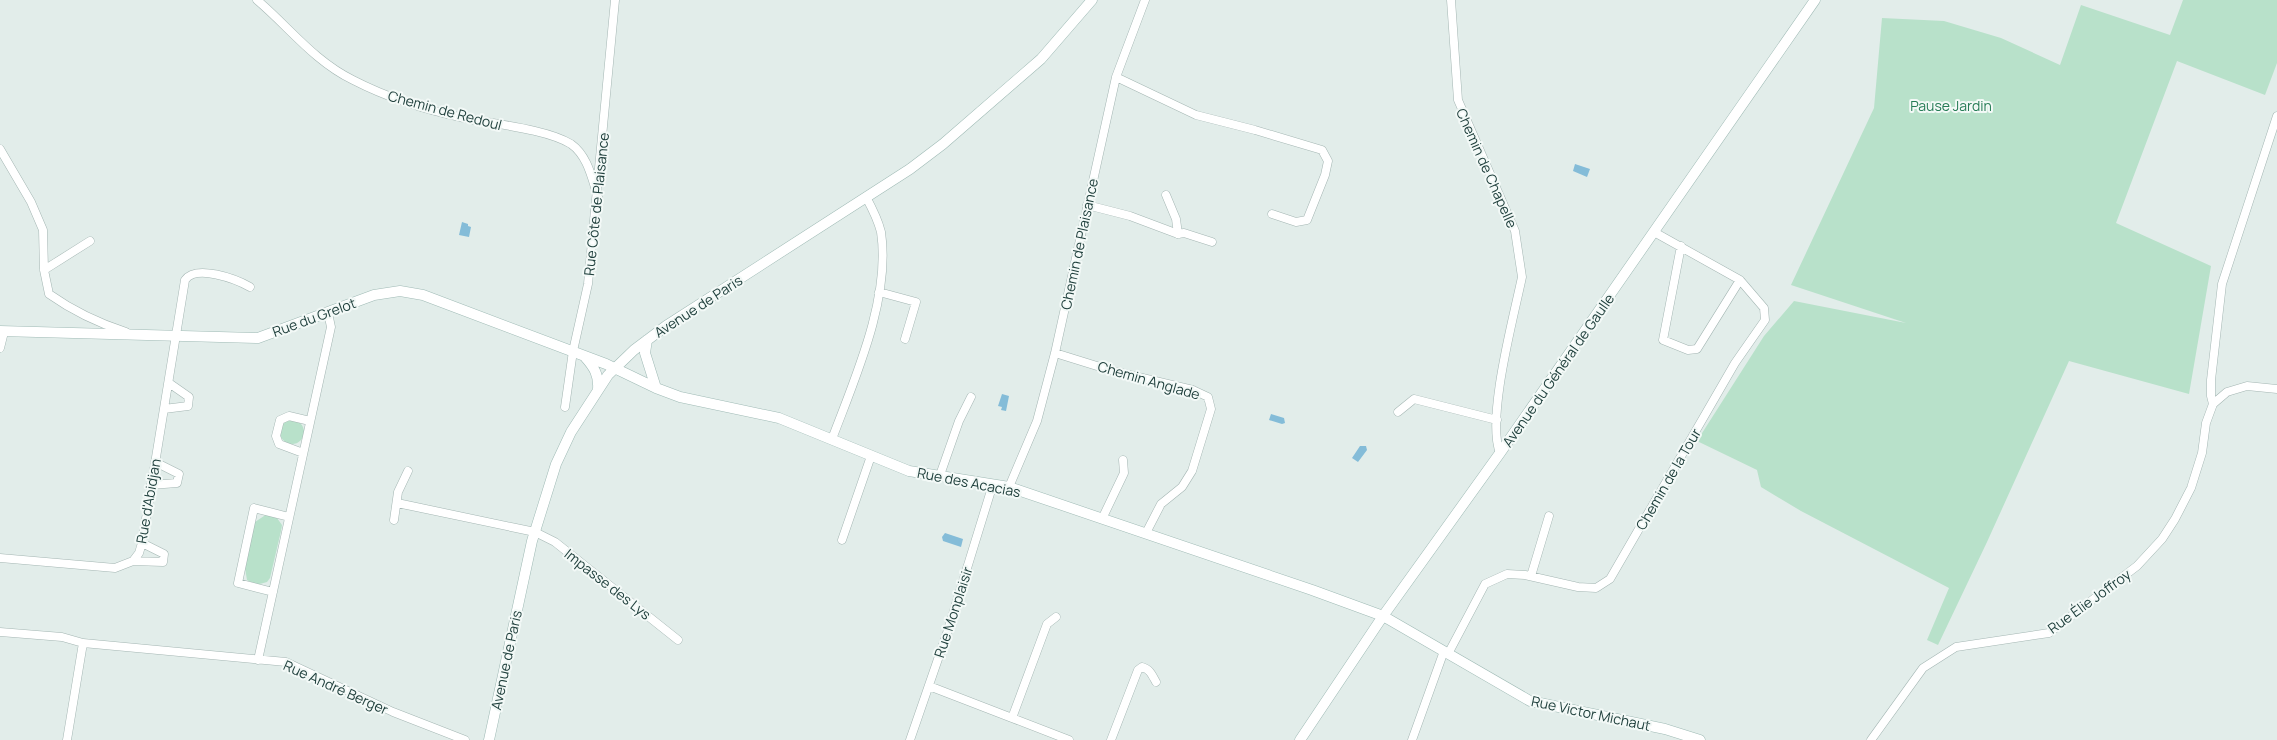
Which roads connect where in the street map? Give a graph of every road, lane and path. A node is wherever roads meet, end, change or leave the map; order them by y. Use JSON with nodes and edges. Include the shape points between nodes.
{"nodes":[{"id":1,"x":257,"y":0,"type":"edge"},
{"id":2,"x":615,"y":0,"type":"edge"},
{"id":3,"x":1092,"y":0,"type":"edge"},
{"id":4,"x":1145,"y":0,"type":"edge"},
{"id":5,"x":1451,"y":0,"type":"edge"},
{"id":6,"x":1815,"y":0,"type":"edge"},
{"id":7,"x":1116,"y":77,"type":"junction"},
{"id":8,"x":2277,"y":116,"type":"edge"},
{"id":9,"x":0,"y":149,"type":"edge"},
{"id":10,"x":1166,"y":195,"type":"dead end"},
{"id":11,"x":866,"y":197,"type":"junction"},
{"id":12,"x":598,"y":198,"type":"junction"},
{"id":13,"x":1087,"y":205,"type":"junction"},
{"id":14,"x":1272,"y":214,"type":"dead end"},
{"id":15,"x":1654,"y":232,"type":"junction"},
{"id":16,"x":1178,"y":234,"type":"junction"},
{"id":17,"x":90,"y":241,"type":"dead end"},
{"id":18,"x":1212,"y":242,"type":"dead end"},
{"id":19,"x":1681,"y":246,"type":"junction"},
{"id":20,"x":44,"y":270,"type":"junction"},
{"id":21,"x":1740,"y":280,"type":"junction"},
{"id":22,"x":250,"y":287,"type":"dead end"},
{"id":23,"x":879,"y":292,"type":"junction"},
{"id":24,"x":328,"y":313,"type":"junction"},
{"id":25,"x":2,"y":332,"type":"edge"},
{"id":26,"x":135,"y":335,"type":"junction"},
{"id":27,"x":176,"y":336,"type":"junction"},
{"id":28,"x":905,"y":339,"type":"dead end"},
{"id":29,"x":647,"y":340,"type":"junction"},
{"id":30,"x":0,"y":348,"type":"edge"},
{"id":31,"x":573,"y":352,"type":"junction"},
{"id":32,"x":1055,"y":352,"type":"junction"},
{"id":33,"x":584,"y":356,"type":"junction"},
{"id":34,"x":613,"y":368,"type":"junction"},
{"id":35,"x":169,"y":383,"type":"junction"},
{"id":36,"x":656,"y":388,"type":"junction"},
{"id":37,"x":598,"y":389,"type":"junction"},
{"id":38,"x":2277,"y":389,"type":"edge"},
{"id":39,"x":971,"y":397,"type":"dead end"},
{"id":40,"x":2213,"y":404,"type":"junction"},
{"id":41,"x":565,"y":407,"type":"dead end"},
{"id":42,"x":164,"y":409,"type":"junction"},
{"id":43,"x":1398,"y":412,"type":"dead end"},
{"id":44,"x":1497,"y":420,"type":"junction"},
{"id":45,"x":310,"y":422,"type":"junction"},
{"id":46,"x":832,"y":439,"type":"junction"},
{"id":47,"x":303,"y":453,"type":"junction"},
{"id":48,"x":1500,"y":453,"type":"junction"},
{"id":49,"x":871,"y":456,"type":"junction"},
{"id":50,"x":1123,"y":460,"type":"dead end"},
{"id":51,"x":155,"y":462,"type":"junction"},
{"id":52,"x":408,"y":471,"type":"dead end"},
{"id":53,"x":940,"y":475,"type":"junction"},
{"id":54,"x":151,"y":484,"type":"junction"},
{"id":55,"x":993,"y":484,"type":"junction"},
{"id":56,"x":1009,"y":487,"type":"junction"},
{"id":57,"x":397,"y":503,"type":"junction"},
{"id":58,"x":1549,"y":516,"type":"dead end"},
{"id":59,"x":289,"y":517,"type":"junction"},
{"id":60,"x":1102,"y":519,"type":"junction"},
{"id":61,"x":394,"y":520,"type":"dead end"},
{"id":62,"x":535,"y":532,"type":"junction"},
{"id":63,"x":1146,"y":534,"type":"junction"},
{"id":64,"x":842,"y":540,"type":"dead end"},
{"id":65,"x":142,"y":543,"type":"junction"},
{"id":66,"x":0,"y":558,"type":"edge"},
{"id":67,"x":133,"y":561,"type":"junction"},
{"id":68,"x":1531,"y":576,"type":"junction"},
{"id":69,"x":273,"y":592,"type":"junction"},
{"id":70,"x":1383,"y":616,"type":"junction"},
{"id":71,"x":1056,"y":617,"type":"dead end"},
{"id":72,"x":0,"y":632,"type":"edge"},
{"id":73,"x":678,"y":640,"type":"dead end"},
{"id":74,"x":83,"y":643,"type":"junction"},
{"id":75,"x":1446,"y":652,"type":"junction"},
{"id":76,"x":258,"y":660,"type":"junction"},
{"id":77,"x":1156,"y":682,"type":"dead end"},
{"id":78,"x":929,"y":686,"type":"junction"},
{"id":79,"x":1012,"y":718,"type":"junction"},
{"id":80,"x":67,"y":740,"type":"edge"},
{"id":81,"x":465,"y":740,"type":"edge"},
{"id":82,"x":488,"y":740,"type":"edge"},
{"id":83,"x":910,"y":740,"type":"edge"},
{"id":84,"x":1069,"y":740,"type":"edge"},
{"id":85,"x":1111,"y":740,"type":"edge"},
{"id":86,"x":1300,"y":740,"type":"edge"},
{"id":87,"x":1412,"y":740,"type":"edge"},
{"id":88,"x":1700,"y":740,"type":"edge"},
{"id":89,"x":1871,"y":740,"type":"edge"}],
"edges":[{"from":1,"to":12,"type":"street","name":"Chemin de Redoul","via":[[311,53],[351,80],[391,97],[462,117],[550,135],[571,144],[586,159]]},
{"from":2,"to":12,"type":"street","name":"Rue Côte de Plaisance"},
{"from":3,"to":11,"type":"main road","name":"Avenue de Paris","via":[[1042,59],[943,144]]},
{"from":4,"to":7,"type":"street","name":"Chemin de Plaisance"},
{"from":5,"to":44,"type":"street","name":"Chemin de Chapelle","via":[[1458,100],[1516,232],[1520,256],[1522,277],[1497,402]]},
{"from":6,"to":15,"type":"main road","name":"Avenue du Général de Gaulle"},
{"from":7,"to":13,"type":"street","name":"Chemin de Plaisance"},
{"from":7,"to":14,"type":"street","via":[[1196,115],[1322,150],[1328,161],[1307,220],[1296,222]]},
{"from":8,"to":40,"type":"street","name":"Rue Élie Joffroy","via":[[2222,284],[2212,380]]},
{"from":9,"to":20,"type":"street","via":[[31,202],[43,230]]},
{"from":10,"to":16,"type":"street"},
{"from":11,"to":23,"type":"street","via":[[881,233]]},
{"from":11,"to":29,"type":"main road","name":"Avenue de Paris"},
{"from":12,"to":31,"type":"street","name":"Rue Côte de Plaisance","via":[[588,284]]},
{"from":13,"to":16,"type":"street","via":[[1130,216]]},
{"from":13,"to":32,"type":"street","name":"Chemin de Plaisance"},
{"from":15,"to":19,"type":"street"},
{"from":15,"to":48,"type":"main road","name":"Avenue du Général de Gaulle"},
{"from":16,"to":18,"type":"street"},
{"from":17,"to":20,"type":"street"},
{"from":19,"to":21,"type":"street"},
{"from":19,"to":21,"type":"street","via":[[1663,340],[1688,350],[1697,349]]},
{"from":20,"to":26,"type":"street","via":[[49,294],[103,325]]},
{"from":21,"to":68,"type":"street","name":"Chemin de la Tour","via":[[1764,308],[1765,320],[1735,363],[1610,579],[1596,588]]},
{"from":22,"to":27,"type":"street","name":"Rue d'Abidjan","via":[[200,271],[188,275]]},
{"from":23,"to":28,"type":"street","via":[[916,302]]},
{"from":23,"to":46,"type":"street","via":[[869,336]]},
{"from":24,"to":27,"type":"main road","name":"Rue du Grelot","via":[[258,338]]},
{"from":24,"to":31,"type":"main road","name":"Rue du Grelot","via":[[387,292],[412,293]]},
{"from":24,"to":45,"type":"street","via":[[331,327]]},
{"from":25,"to":26,"type":"main road","name":"Rue du Grelot"},
{"from":25,"to":30,"type":"street"},
{"from":26,"to":27,"type":"main road","name":"Rue du Grelot"},
{"from":27,"to":35,"type":"street","name":"Rue d'Abidjan"},
{"from":29,"to":34,"type":"main road","name":"Avenue de Paris"},
{"from":29,"to":36,"type":"main road","via":[[645,353]]},
{"from":31,"to":33,"type":"main road","name":"Rue du Grelot"},
{"from":31,"to":41,"type":"street","name":"Rue Côte de Plaisance"},
{"from":32,"to":56,"type":"street","name":"Chemin de Plaisance","via":[[1036,421]]},
{"from":32,"to":63,"type":"street","name":"Chemin Anglade","via":[[1113,371],[1193,390],[1211,402],[1192,471],[1182,487],[1161,504]]},
{"from":33,"to":34,"type":"main road","name":"Rue du Grelot"},
{"from":33,"to":37,"type":"main road","via":[[599,378]]},
{"from":34,"to":36,"type":"main road","name":"Rue des Acacias"},
{"from":34,"to":37,"type":"main road","name":"Avenue de Paris"},
{"from":35,"to":42,"type":"street","name":"Rue d'Abidjan"},
{"from":35,"to":42,"type":"street","via":[[189,397],[188,406]]},
{"from":36,"to":46,"type":"main road","name":"Rue des Acacias","via":[[680,397],[779,418]]},
{"from":37,"to":62,"type":"main road","name":"Avenue de Paris","via":[[571,432],[556,464]]},
{"from":38,"to":40,"type":"street","via":[[2247,386],[2227,392]]},
{"from":39,"to":53,"type":"street","via":[[961,415]]},
{"from":40,"to":89,"type":"street","name":"Rue Élie Joffroy","via":[[2191,488],[2152,552],[2049,633],[1956,647],[1923,668]]},
{"from":42,"to":51,"type":"street","name":"Rue d'Abidjan"},
{"from":43,"to":44,"type":"street","via":[[1414,399]]},
{"from":44,"to":48,"type":"street","name":"Chemin de Chapelle"},
{"from":45,"to":47,"type":"street"},
{"from":45,"to":47,"type":"street","via":[[289,416],[280,420],[276,436],[278,444]]},
{"from":46,"to":49,"type":"main road","name":"Rue des Acacias"},
{"from":47,"to":59,"type":"street"},
{"from":48,"to":70,"type":"main road","name":"Avenue du Général de Gaulle"},
{"from":49,"to":53,"type":"main road","name":"Rue des Acacias","via":[[909,470]]},
{"from":49,"to":64,"type":"street"},
{"from":50,"to":60,"type":"street","via":[[1124,473]]},
{"from":51,"to":54,"type":"street","name":"Rue d'Abidjan"},
{"from":51,"to":54,"type":"street","via":[[179,474],[177,483]]},
{"from":52,"to":57,"type":"street","via":[[398,492]]},
{"from":53,"to":55,"type":"main road","name":"Rue des Acacias"},
{"from":54,"to":65,"type":"street","name":"Rue d'Abidjan"},
{"from":55,"to":56,"type":"main road","name":"Rue des Acacias"},
{"from":55,"to":78,"type":"street","name":"Rue Monplaisir"},
{"from":56,"to":60,"type":"main road","name":"Rue des Acacias"},
{"from":57,"to":61,"type":"street"},
{"from":57,"to":62,"type":"street","name":"Impasse des Lys"},
{"from":58,"to":68,"type":"street"},
{"from":59,"to":69,"type":"street"},
{"from":59,"to":69,"type":"street","via":[[254,508],[238,583]]},
{"from":60,"to":63,"type":"main road","name":"Rue des Acacias"},
{"from":62,"to":73,"type":"street","name":"Impasse des Lys","via":[[555,542]]},
{"from":62,"to":82,"type":"main road","name":"Avenue de Paris"},
{"from":63,"to":70,"type":"main road","name":"Rue des Acacias"},
{"from":65,"to":67,"type":"street","name":"Rue d'Abidjan"},
{"from":65,"to":67,"type":"street","via":[[164,554],[163,562]]},
{"from":66,"to":67,"type":"street","name":"Rue d'Abidjan","via":[[115,568]]},
{"from":68,"to":75,"type":"street","name":"Chemin de la Tour","via":[[1507,574],[1485,584]]},
{"from":69,"to":76,"type":"street"},
{"from":70,"to":75,"type":"main road","name":"Rue Victor Michaut"},
{"from":70,"to":86,"type":"main road","name":"Avenue du Général de Gaulle"},
{"from":71,"to":79,"type":"street","via":[[1046,624]]},
{"from":72,"to":74,"type":"street","name":"Rue André Berger","via":[[62,637]]},
{"from":74,"to":76,"type":"street","name":"Rue André Berger"},
{"from":74,"to":80,"type":"street"},
{"from":75,"to":87,"type":"street","name":"Chemin de la Tour"},
{"from":75,"to":88,"type":"main road","name":"Rue Victor Michaut","via":[[1530,701],[1665,728]]},
{"from":76,"to":81,"type":"street","name":"Rue André Berger","via":[[286,662],[393,712]]},
{"from":77,"to":85,"type":"street","via":[[1146,668],[1138,670]]},
{"from":78,"to":79,"type":"street"},
{"from":78,"to":83,"type":"street","name":"Rue Monplaisir"},
{"from":79,"to":84,"type":"street"}]}
